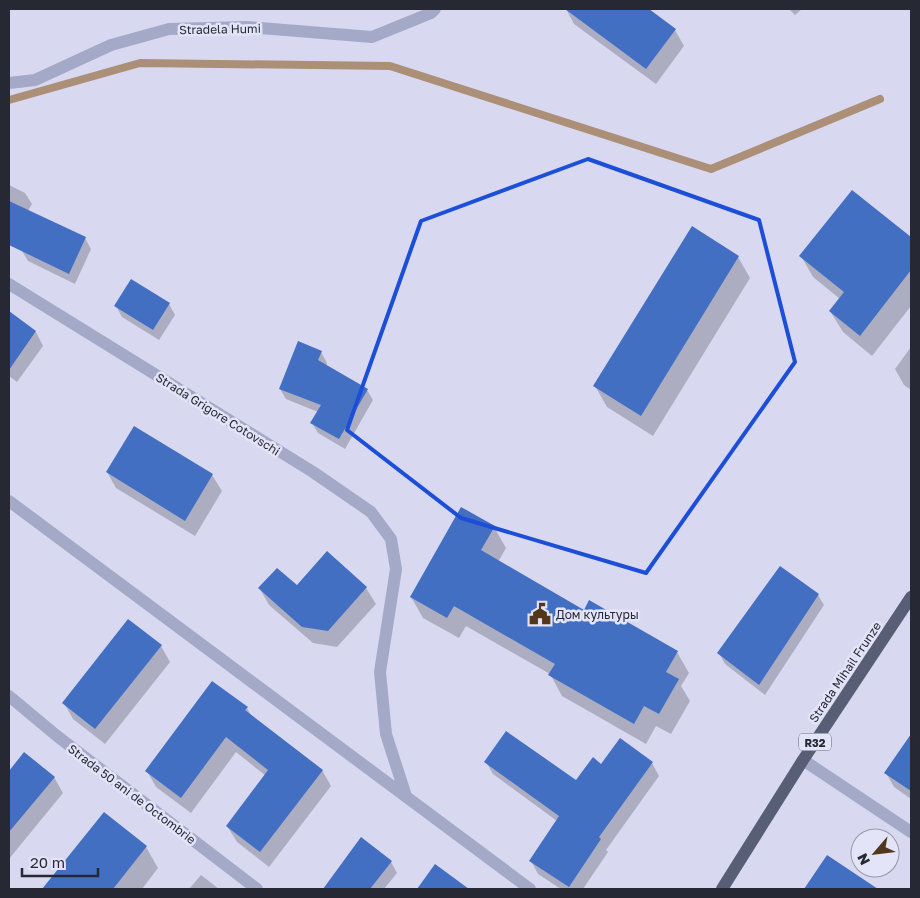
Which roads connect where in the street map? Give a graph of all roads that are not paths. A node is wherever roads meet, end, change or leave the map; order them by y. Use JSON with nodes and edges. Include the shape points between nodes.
{"nodes":[{"id":1,"x":435,"y":9,"type":"edge"},
{"id":2,"x":9,"y":83,"type":"edge"},
{"id":3,"x":9,"y":284,"type":"edge"},
{"id":4,"x":9,"y":501,"type":"edge"},
{"id":5,"x":911,"y":596,"type":"edge"},
{"id":6,"x":9,"y":696,"type":"edge"},
{"id":7,"x":803,"y":760,"type":"junction"},
{"id":8,"x":406,"y":796,"type":"junction"},
{"id":9,"x":911,"y":832,"type":"edge"},
{"id":10,"x":256,"y":889,"type":"edge"},
{"id":11,"x":530,"y":889,"type":"edge"},
{"id":12,"x":722,"y":889,"type":"edge"}],
"edges":[{"from":1,"to":2,"type":"street","name":"Stradela Humi","via":[[372,37],[248,27],[169,30],[111,44],[35,80]]},
{"from":3,"to":8,"type":"street","name":"Strada Grigore Cotovschi","via":[[371,512],[391,539],[396,569],[380,672],[386,734]]},
{"from":4,"to":8,"type":"street"},
{"from":5,"to":7,"type":"main road","name":"Strada Mihail Frunze","number":"R32"},
{"from":6,"to":10,"type":"street","name":"Strada 50 ani de Octombrie"},
{"from":7,"to":9,"type":"street"},
{"from":7,"to":12,"type":"main road","name":"Strada Mihail Frunze","number":"R32"},
{"from":8,"to":11,"type":"street"}]}
